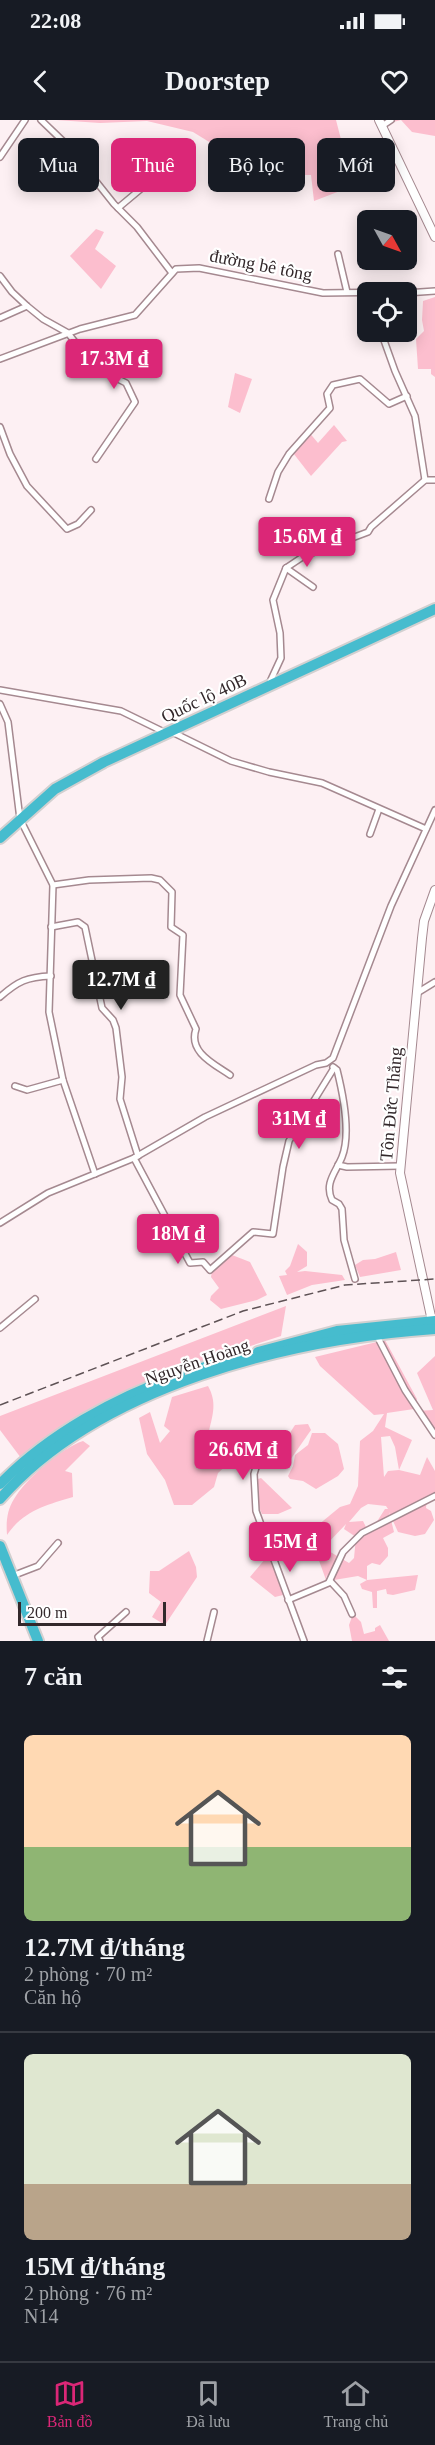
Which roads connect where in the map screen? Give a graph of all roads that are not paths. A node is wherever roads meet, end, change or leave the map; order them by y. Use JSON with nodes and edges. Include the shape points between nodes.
{"nodes":[{"id":1,"x":26,"y":120,"type":"edge"},
{"id":2,"x":41,"y":120,"type":"edge"},
{"id":3,"x":391,"y":120,"type":"edge"},
{"id":4,"x":381,"y":123,"type":"edge"},
{"id":5,"x":0,"y":157,"type":"edge"},
{"id":6,"x":137,"y":192,"type":"edge"},
{"id":7,"x":118,"y":208,"type":"junction"},
{"id":8,"x":435,"y":237,"type":"edge"},
{"id":9,"x":338,"y":254,"type":"dead end"},
{"id":10,"x":172,"y":273,"type":"junction"},
{"id":11,"x":0,"y":276,"type":"edge"},
{"id":12,"x":435,"y":291,"type":"edge"},
{"id":13,"x":347,"y":292,"type":"junction"},
{"id":14,"x":357,"y":292,"type":"edge"},
{"id":15,"x":417,"y":292,"type":"edge"},
{"id":16,"x":27,"y":306,"type":"junction"},
{"id":17,"x":0,"y":318,"type":"edge"},
{"id":18,"x":68,"y":333,"type":"junction"},
{"id":19,"x":385,"y":342,"type":"edge"},
{"id":20,"x":0,"y":359,"type":"edge"},
{"id":21,"x":407,"y":396,"type":"junction"},
{"id":22,"x":0,"y":428,"type":"edge"},
{"id":23,"x":96,"y":459,"type":"dead end"},
{"id":24,"x":425,"y":480,"type":"junction"},
{"id":25,"x":435,"y":480,"type":"edge"},
{"id":26,"x":268,"y":500,"type":"dead end"},
{"id":27,"x":91,"y":510,"type":"dead end"},
{"id":28,"x":286,"y":568,"type":"junction"},
{"id":29,"x":313,"y":587,"type":"dead end"},
{"id":30,"x":435,"y":609,"type":"edge"},
{"id":31,"x":269,"y":686,"type":"junction"},
{"id":32,"x":0,"y":690,"type":"edge"},
{"id":33,"x":0,"y":704,"type":"edge"},
{"id":34,"x":170,"y":733,"type":"junction"},
{"id":35,"x":379,"y":809,"type":"junction"},
{"id":36,"x":435,"y":810,"type":"edge"},
{"id":37,"x":20,"y":819,"type":"junction"},
{"id":38,"x":426,"y":829,"type":"junction"},
{"id":39,"x":370,"y":834,"type":"dead end"},
{"id":40,"x":0,"y":838,"type":"edge"},
{"id":41,"x":53,"y":885,"type":"junction"},
{"id":42,"x":435,"y":890,"type":"edge"},
{"id":43,"x":51,"y":927,"type":"junction"},
{"id":44,"x":51,"y":976,"type":"junction"},
{"id":45,"x":435,"y":982,"type":"edge"},
{"id":46,"x":417,"y":993,"type":"junction"},
{"id":47,"x":0,"y":997,"type":"edge"},
{"id":48,"x":326,"y":1063,"type":"junction"},
{"id":49,"x":334,"y":1068,"type":"junction"},
{"id":50,"x":230,"y":1076,"type":"dead end"},
{"id":51,"x":63,"y":1080,"type":"junction"},
{"id":52,"x":15,"y":1086,"type":"dead end"},
{"id":53,"x":136,"y":1157,"type":"junction"},
{"id":54,"x":338,"y":1165,"type":"junction"},
{"id":55,"x":400,"y":1166,"type":"junction"},
{"id":56,"x":95,"y":1174,"type":"junction"},
{"id":57,"x":0,"y":1223,"type":"edge"},
{"id":58,"x":355,"y":1279,"type":"dead end"},
{"id":59,"x":35,"y":1299,"type":"dead end"},
{"id":60,"x":434,"y":1324,"type":"edge"},
{"id":61,"x":0,"y":1329,"type":"edge"},
{"id":62,"x":376,"y":1335,"type":"junction"},
{"id":63,"x":435,"y":1435,"type":"edge"},
{"id":64,"x":260,"y":1454,"type":"dead end"},
{"id":65,"x":14,"y":1471,"type":"junction"},
{"id":66,"x":0,"y":1472,"type":"edge"},
{"id":67,"x":0,"y":1484,"type":"edge"},
{"id":68,"x":435,"y":1496,"type":"edge"},
{"id":69,"x":0,"y":1498,"type":"edge"},
{"id":70,"x":58,"y":1543,"type":"dead end"},
{"id":71,"x":0,"y":1546,"type":"edge"},
{"id":72,"x":0,"y":1561,"type":"edge"},
{"id":73,"x":12,"y":1576,"type":"junction"},
{"id":74,"x":329,"y":1582,"type":"junction"},
{"id":75,"x":288,"y":1600,"type":"junction"},
{"id":76,"x":126,"y":1612,"type":"dead end"},
{"id":77,"x":214,"y":1612,"type":"dead end"},
{"id":78,"x":352,"y":1614,"type":"dead end"},
{"id":79,"x":99,"y":1639,"type":"edge"},
{"id":80,"x":36,"y":1641,"type":"edge"},
{"id":81,"x":207,"y":1641,"type":"edge"},
{"id":82,"x":304,"y":1641,"type":"edge"}],
"edges":[{"from":1,"to":5,"type":"street"},
{"from":2,"to":7,"type":"street","via":[[67,145]]},
{"from":3,"to":4,"type":"street"},
{"from":4,"to":8,"type":"street"},
{"from":6,"to":7,"type":"street"},
{"from":7,"to":10,"type":"street"},
{"from":9,"to":13,"type":"street"},
{"from":10,"to":13,"type":"street","name":"đường bê tông","via":[[176,269],[199,268],[323,293]]},
{"from":10,"to":18,"type":"street","via":[[135,315]]},
{"from":11,"to":16,"type":"street"},
{"from":12,"to":15,"type":"street"},
{"from":13,"to":14,"type":"street","name":"đường bê tông"},
{"from":16,"to":17,"type":"street"},
{"from":16,"to":18,"type":"street"},
{"from":18,"to":20,"type":"street"},
{"from":18,"to":23,"type":"street","via":[[82,351],[126,383],[135,402]]},
{"from":19,"to":21,"type":"street"},
{"from":21,"to":24,"type":"street","via":[[418,424]]},
{"from":21,"to":26,"type":"street","via":[[389,404],[360,379],[333,385],[327,394],[330,408],[289,454]]},
{"from":22,"to":27,"type":"street","via":[[27,486],[67,529]]},
{"from":24,"to":25,"type":"street"},
{"from":24,"to":28,"type":"street","via":[[368,532],[304,556]]},
{"from":28,"to":29,"type":"street"},
{"from":28,"to":31,"type":"street","via":[[273,600],[281,657]]},
{"from":30,"to":31,"type":"highway","name":"Quốc lộ 40B"},
{"from":31,"to":34,"type":"highway","name":"Quốc lộ 40B"},
{"from":32,"to":34,"type":"street","via":[[121,711]]},
{"from":33,"to":37,"type":"street","via":[[8,722]]},
{"from":34,"to":35,"type":"street","via":[[231,761],[322,783]]},
{"from":34,"to":37,"type":"highway","name":"Quốc lộ 40B","via":[[104,762],[56,789]]},
{"from":35,"to":38,"type":"street"},
{"from":35,"to":39,"type":"street"},
{"from":36,"to":38,"type":"street"},
{"from":37,"to":40,"type":"highway","name":"Quốc lộ 40B"},
{"from":37,"to":41,"type":"street"},
{"from":38,"to":48,"type":"street","via":[[391,906],[337,1052]]},
{"from":41,"to":43,"type":"street"},
{"from":41,"to":50,"type":"street","via":[[151,878],[160,880],[172,892],[171,927],[183,935],[180,995],[196,1029],[194,1043]]},
{"from":42,"to":46,"type":"street","name":"Tôn Đức Thắng","via":[[424,921]]},
{"from":43,"to":44,"type":"street"},
{"from":43,"to":53,"type":"street","via":[[78,922],[85,927],[102,1008],[116,1028],[122,1077],[120,1099]]},
{"from":44,"to":47,"type":"street","via":[[36,975]]},
{"from":44,"to":51,"type":"street","via":[[49,1012]]},
{"from":45,"to":46,"type":"street"},
{"from":46,"to":55,"type":"street","name":"Tôn Đức Thắng"},
{"from":48,"to":49,"type":"street"},
{"from":48,"to":53,"type":"street","via":[[205,1117]]},
{"from":49,"to":53,"type":"street","via":[[289,1141],[273,1234],[253,1232],[210,1270],[203,1262],[190,1263]]},
{"from":49,"to":54,"type":"street","via":[[345,1102],[345,1144]]},
{"from":51,"to":52,"type":"street","via":[[27,1090]]},
{"from":51,"to":56,"type":"street"},
{"from":53,"to":56,"type":"street"},
{"from":54,"to":55,"type":"street"},
{"from":54,"to":58,"type":"street","via":[[330,1179],[329,1195],[342,1209],[344,1240]]},
{"from":55,"to":60,"type":"street","name":"Tôn Đức Thắng","via":[[404,1200]]},
{"from":56,"to":57,"type":"street","via":[[48,1193]]},
{"from":59,"to":61,"type":"street"},
{"from":60,"to":62,"type":"highway","name":"Nguyễn Hoàng"},
{"from":60,"to":65,"type":"highway","name":"Nguyễn Hoàng","via":[[337,1331],[164,1381],[84,1420]]},
{"from":62,"to":63,"type":"street"},
{"from":62,"to":69,"type":"highway","name":"Nguyễn Hoàng","via":[[256,1359],[156,1392],[92,1424],[51,1452]]},
{"from":64,"to":75,"type":"street","via":[[254,1474],[256,1511]]},
{"from":65,"to":66,"type":"highway"},
{"from":65,"to":67,"type":"highway","name":"Nguyễn Hoàng"},
{"from":68,"to":74,"type":"street","via":[[362,1533],[343,1552]]},
{"from":70,"to":73,"type":"street","via":[[38,1566]]},
{"from":71,"to":73,"type":"highway"},
{"from":72,"to":80,"type":"highway"},
{"from":73,"to":80,"type":"highway"},
{"from":74,"to":75,"type":"street"},
{"from":74,"to":78,"type":"street","via":[[344,1596]]},
{"from":75,"to":82,"type":"street"},
{"from":76,"to":79,"type":"street"},
{"from":77,"to":81,"type":"street"}]}
